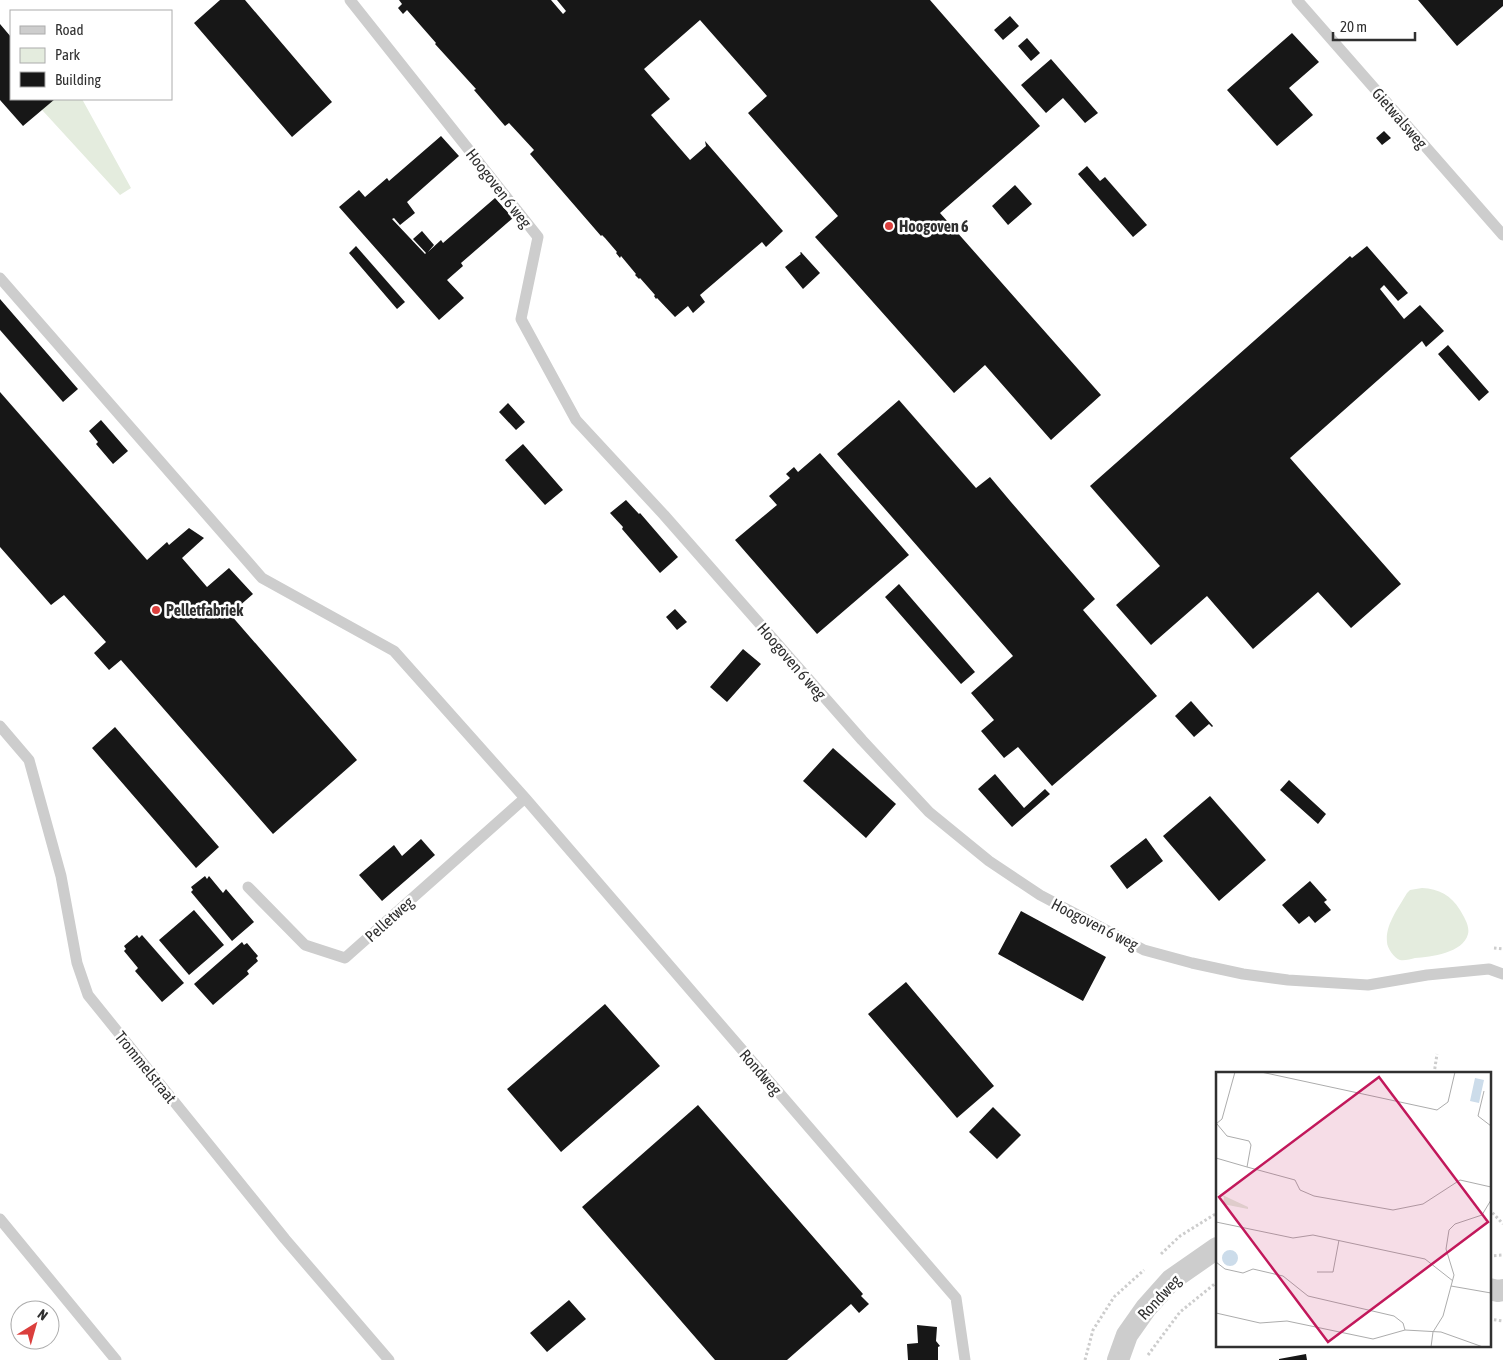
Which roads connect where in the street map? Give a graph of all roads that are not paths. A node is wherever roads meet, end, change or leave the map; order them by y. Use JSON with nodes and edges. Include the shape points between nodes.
{"nodes":[{"id":1,"x":350,"y":0,"type":"edge"},
{"id":2,"x":1297,"y":0,"type":"edge"},
{"id":3,"x":1503,"y":235,"type":"edge"},
{"id":4,"x":0,"y":278,"type":"edge"},
{"id":5,"x":0,"y":726,"type":"edge"},
{"id":6,"x":525,"y":798,"type":"junction"},
{"id":7,"x":248,"y":887,"type":"dead end"},
{"id":8,"x":1503,"y":974,"type":"edge"},
{"id":9,"x":0,"y":1219,"type":"edge"},
{"id":10,"x":1216,"y":1249,"type":"edge"},
{"id":11,"x":1490,"y":1289,"type":"edge"},
{"id":12,"x":1503,"y":1290,"type":"edge"},
{"id":13,"x":116,"y":1360,"type":"edge"},
{"id":14,"x":389,"y":1360,"type":"edge"},
{"id":15,"x":965,"y":1360,"type":"edge"},
{"id":16,"x":1118,"y":1360,"type":"edge"}],
"edges":[{"from":1,"to":8,"type":"lane","name":"Hoogoven 6 weg","via":[[538,237],[521,319],[576,420],[929,812],[989,861],[1040,895],[1144,950],[1182,961],[1288,980],[1368,985],[1489,969]]},
{"from":2,"to":3,"type":"lane","name":"Gietwalsweg"},
{"from":4,"to":6,"type":"lane","name":"Rondweg","via":[[262,578],[394,651]]},
{"from":5,"to":14,"type":"lane","name":"Trommelstraat","via":[[29,760],[61,876],[77,963],[88,995],[285,1239]]},
{"from":6,"to":7,"type":"lane","name":"Pelletweg","via":[[345,958],[305,945]]},
{"from":6,"to":15,"type":"lane","name":"Rondweg","via":[[956,1298]]},
{"from":9,"to":13,"type":"lane"},
{"from":10,"to":16,"type":"street","name":"Rondweg","via":[[1171,1280],[1146,1308],[1127,1335]]},
{"from":11,"to":12,"type":"street"}]}
